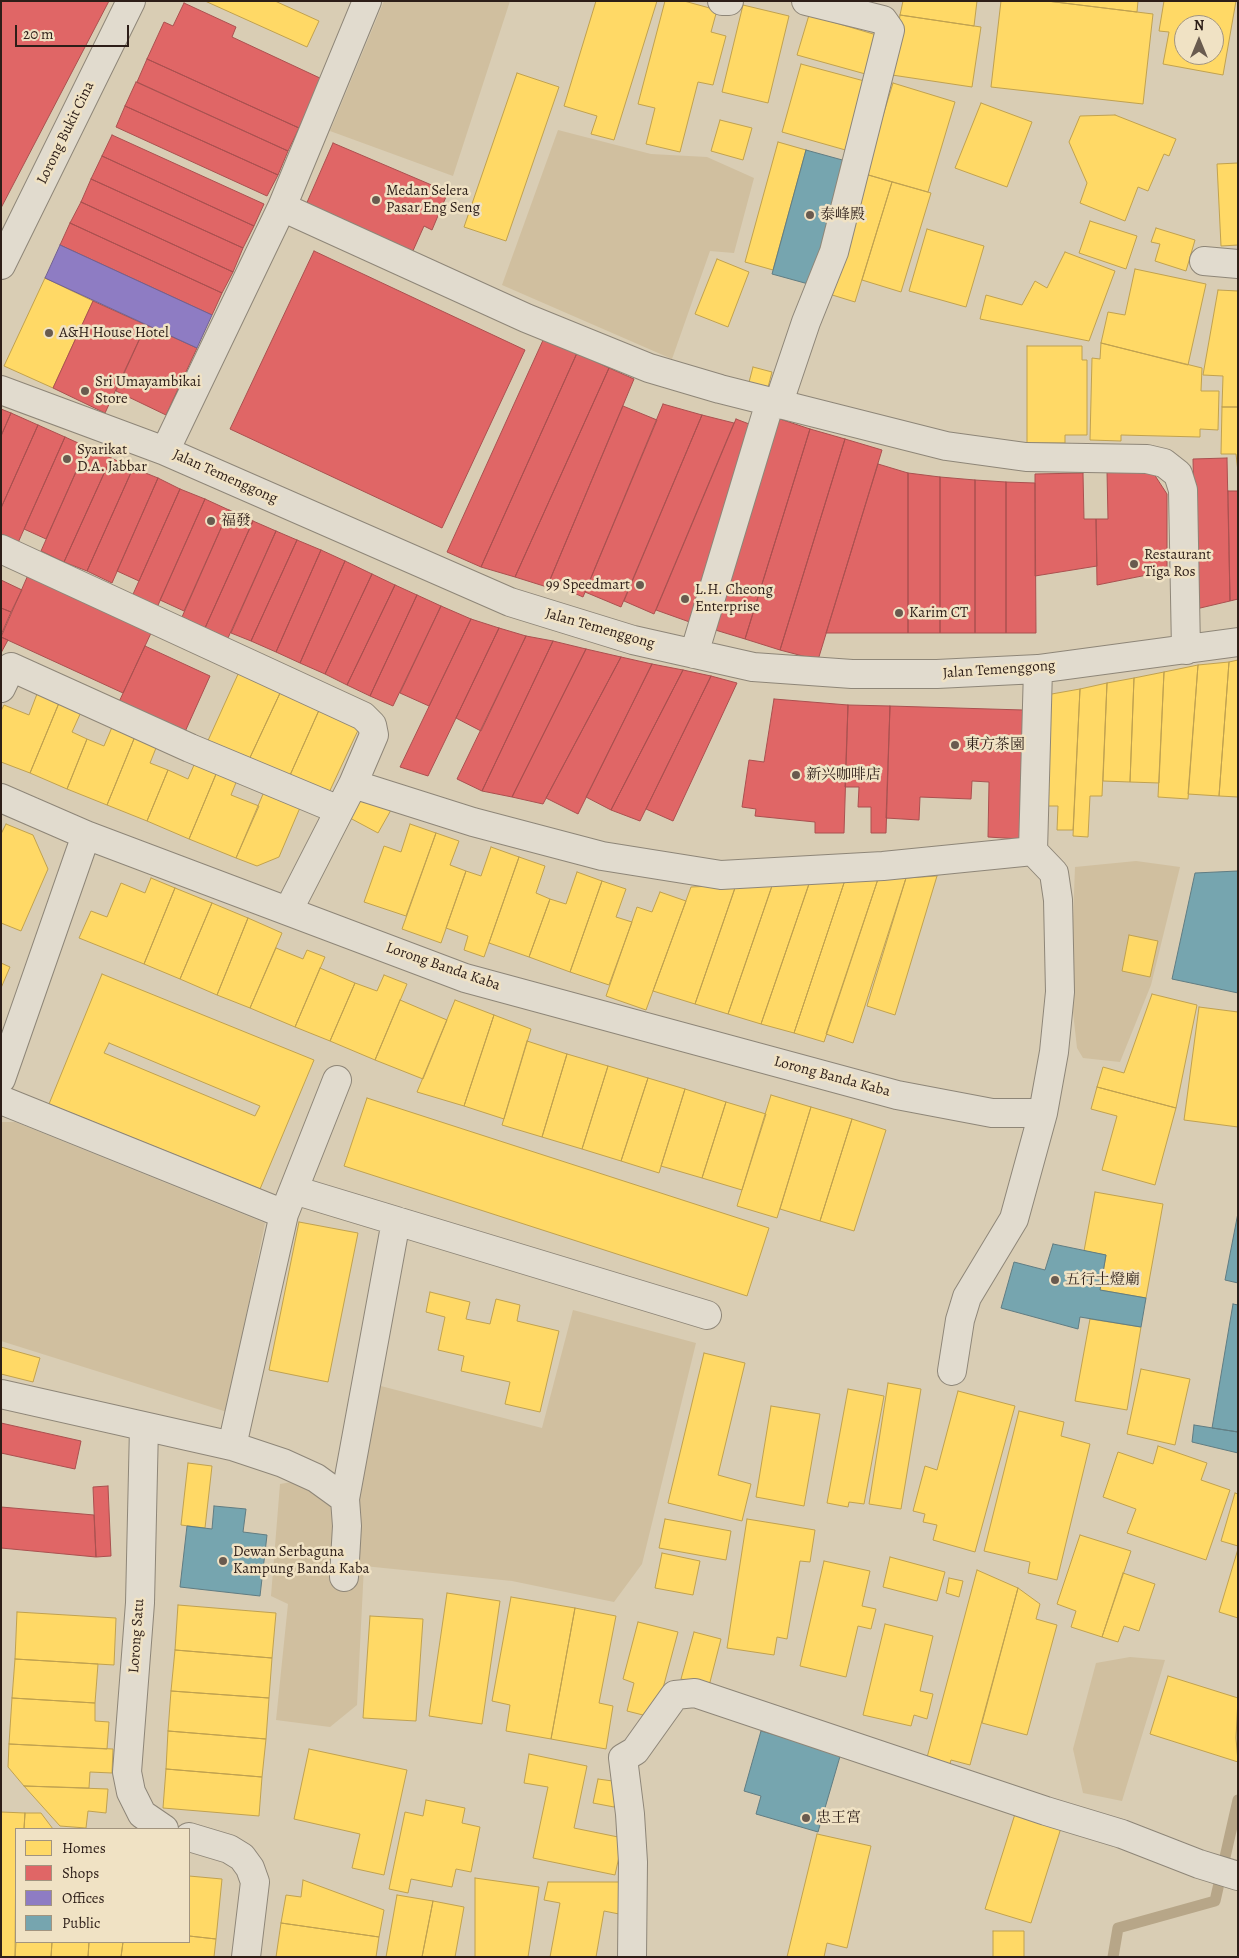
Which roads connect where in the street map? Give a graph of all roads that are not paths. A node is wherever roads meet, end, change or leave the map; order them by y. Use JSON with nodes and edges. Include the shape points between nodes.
{"nodes":[{"id":1,"x":130,"y":1,"type":"edge"},
{"id":2,"x":367,"y":1,"type":"edge"},
{"id":3,"x":722,"y":1,"type":"edge"},
{"id":4,"x":729,"y":1,"type":"edge"},
{"id":5,"x":806,"y":1,"type":"edge"},
{"id":6,"x":282,"y":207,"type":"junction"},
{"id":7,"x":1204,"y":261,"type":"dead end"},
{"id":8,"x":1238,"y":264,"type":"edge"},
{"id":9,"x":1,"y":265,"type":"edge"},
{"id":10,"x":1,"y":390,"type":"edge"},
{"id":11,"x":774,"y":403,"type":"junction"},
{"id":12,"x":165,"y":451,"type":"junction"},
{"id":13,"x":1,"y":549,"type":"edge"},
{"id":14,"x":1238,"y":642,"type":"edge"},
{"id":15,"x":1186,"y":650,"type":"junction"},
{"id":16,"x":694,"y":654,"type":"junction"},
{"id":17,"x":1038,"y":669,"type":"junction"},
{"id":18,"x":1,"y":688,"type":"edge"},
{"id":19,"x":353,"y":784,"type":"junction"},
{"id":20,"x":1,"y":798,"type":"edge"},
{"id":21,"x":339,"y":810,"type":"junction"},
{"id":22,"x":86,"y":835,"type":"junction"},
{"id":23,"x":1033,"y":850,"type":"junction"},
{"id":24,"x":288,"y":911,"type":"junction"},
{"id":25,"x":1,"y":1079,"type":"edge"},
{"id":26,"x":337,"y":1080,"type":"dead end"},
{"id":27,"x":1,"y":1100,"type":"edge"},
{"id":28,"x":1043,"y":1113,"type":"junction"},
{"id":29,"x":289,"y":1202,"type":"junction"},
{"id":30,"x":396,"y":1221,"type":"junction"},
{"id":31,"x":707,"y":1315,"type":"dead end"},
{"id":32,"x":952,"y":1371,"type":"dead end"},
{"id":33,"x":1,"y":1394,"type":"edge"},
{"id":34,"x":144,"y":1427,"type":"junction"},
{"id":35,"x":232,"y":1446,"type":"junction"},
{"id":36,"x":345,"y":1499,"type":"junction"},
{"id":37,"x":344,"y":1577,"type":"dead end"},
{"id":38,"x":163,"y":1828,"type":"edge"},
{"id":39,"x":190,"y":1837,"type":"edge"},
{"id":40,"x":1237,"y":1876,"type":"edge"},
{"id":41,"x":246,"y":1957,"type":"edge"},
{"id":42,"x":632,"y":1957,"type":"edge"}],
"edges":[{"from":1,"to":9,"type":"street","name":"Lorong Bukit Cina"},
{"from":2,"to":6,"type":"street"},
{"from":3,"to":4,"type":"street"},
{"from":5,"to":11,"type":"street","via":[[883,20],[890,30],[834,252]]},
{"from":6,"to":11,"type":"street","via":[[526,318],[649,368]]},
{"from":6,"to":12,"type":"street"},
{"from":7,"to":8,"type":"street"},
{"from":10,"to":12,"type":"street","name":"Jalan Temenggong"},
{"from":11,"to":15,"type":"street","via":[[946,446],[1026,457],[1164,463],[1178,474],[1183,490]]},
{"from":11,"to":16,"type":"street"},
{"from":12,"to":16,"type":"street","name":"Jalan Temenggong","via":[[510,602],[633,640]]},
{"from":13,"to":19,"type":"street","via":[[363,716],[372,725],[374,735]]},
{"from":14,"to":15,"type":"street","name":"Jalan Temenggong"},
{"from":15,"to":17,"type":"street","name":"Jalan Temenggong"},
{"from":16,"to":17,"type":"street","name":"Jalan Temenggong","via":[[753,667],[852,674]]},
{"from":17,"to":23,"type":"street"},
{"from":18,"to":21,"type":"street","via":[[11,667],[190,748]]},
{"from":19,"to":21,"type":"street"},
{"from":19,"to":23,"type":"street","via":[[473,822],[602,856],[721,875],[883,866]]},
{"from":20,"to":22,"type":"street","name":"Lorong Banda Kaba"},
{"from":21,"to":24,"type":"street"},
{"from":22,"to":24,"type":"street","name":"Lorong Banda Kaba"},
{"from":22,"to":25,"type":"street"},
{"from":23,"to":28,"type":"street","via":[[1054,873],[1058,900],[1060,992]]},
{"from":24,"to":28,"type":"street","name":"Lorong Banda Kaba","via":[[465,978],[897,1095],[992,1113]]},
{"from":26,"to":29,"type":"street"},
{"from":27,"to":29,"type":"street"},
{"from":28,"to":32,"type":"street","via":[[1014,1219],[967,1297]]},
{"from":29,"to":30,"type":"street"},
{"from":29,"to":35,"type":"street"},
{"from":30,"to":31,"type":"street"},
{"from":30,"to":36,"type":"street"},
{"from":33,"to":34,"type":"street"},
{"from":34,"to":35,"type":"street"},
{"from":34,"to":38,"type":"street","name":"Lorong Satu","via":[[140,1603],[127,1772],[131,1792],[142,1814]]},
{"from":35,"to":36,"type":"street","via":[[316,1478]]},
{"from":36,"to":37,"type":"street"},
{"from":39,"to":41,"type":"street","via":[[229,1849],[242,1857],[250,1868],[255,1882]]},
{"from":40,"to":42,"type":"street","via":[[1122,1834],[695,1693],[676,1695],[635,1751],[623,1758],[633,1862]]}]}
